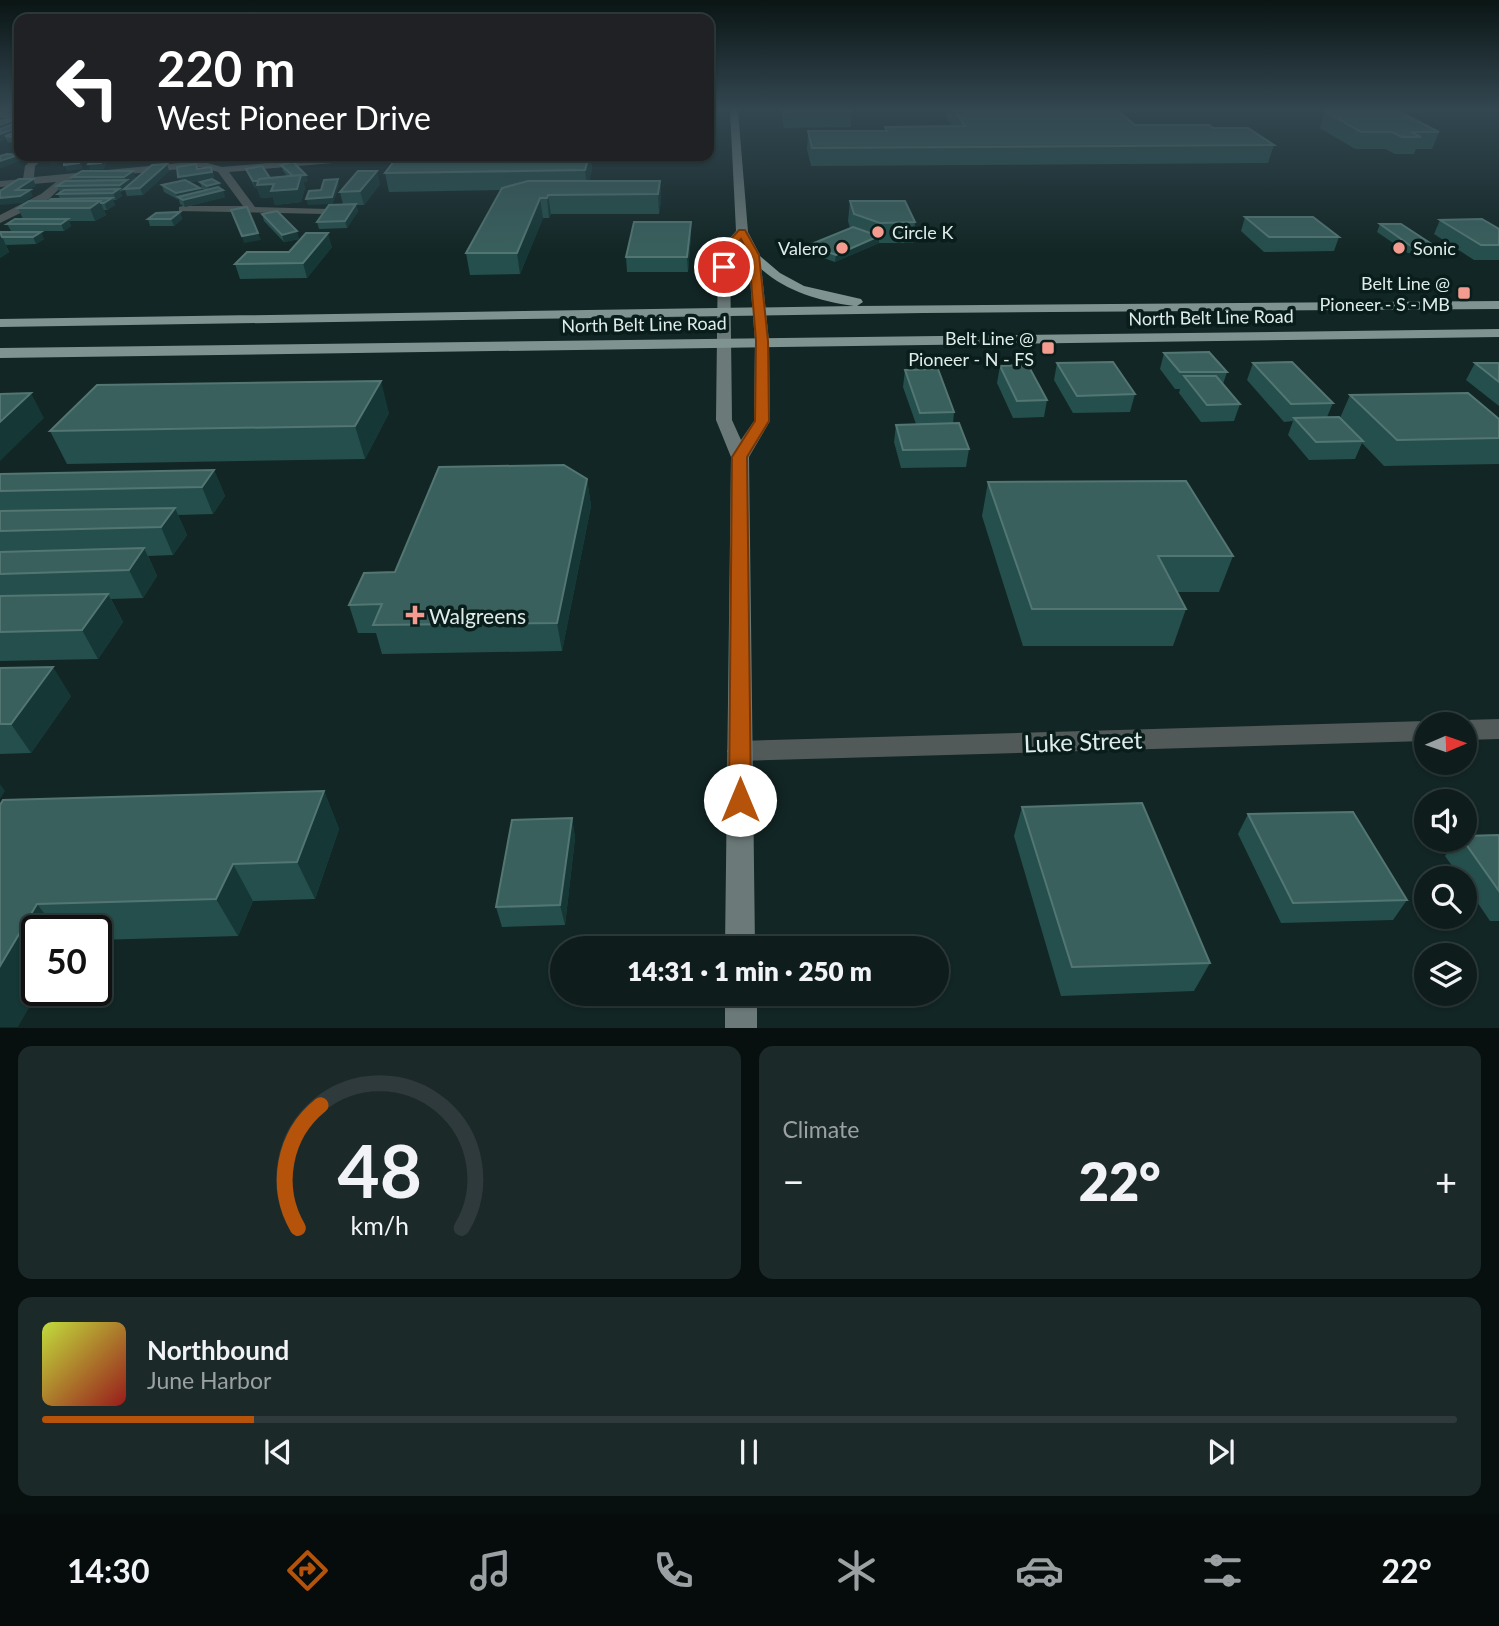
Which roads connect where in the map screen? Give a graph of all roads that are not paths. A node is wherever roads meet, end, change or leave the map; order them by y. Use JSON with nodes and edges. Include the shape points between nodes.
{"nodes":[{"id":1,"x":737,"y":158,"type":"edge"},
{"id":2,"x":34,"y":161,"type":"edge"},
{"id":3,"x":207,"y":161,"type":"edge"},
{"id":4,"x":323,"y":161,"type":"edge"},
{"id":5,"x":201,"y":164,"type":"junction"},
{"id":6,"x":222,"y":170,"type":"junction"},
{"id":7,"x":64,"y":178,"type":"junction"},
{"id":8,"x":29,"y":181,"type":"junction"},
{"id":9,"x":0,"y":184,"type":"edge"},
{"id":10,"x":183,"y":209,"type":"edge"},
{"id":11,"x":252,"y":211,"type":"junction"},
{"id":12,"x":324,"y":211,"type":"edge"},
{"id":13,"x":0,"y":220,"type":"edge"},
{"id":14,"x":742,"y":232,"type":"junction"},
{"id":15,"x":754,"y":255,"type":"junction"},
{"id":16,"x":1499,"y":305,"type":"edge"},
{"id":17,"x":923,"y":309,"type":"junction"},
{"id":18,"x":723,"y":313,"type":"junction"},
{"id":19,"x":758,"y":313,"type":"junction"},
{"id":20,"x":179,"y":320,"type":"junction"},
{"id":21,"x":0,"y":323,"type":"edge"},
{"id":22,"x":1499,"y":333,"type":"edge"},
{"id":23,"x":724,"y":341,"type":"junction"},
{"id":24,"x":762,"y":341,"type":"junction"},
{"id":25,"x":140,"y":351,"type":"junction"},
{"id":26,"x":0,"y":353,"type":"edge"},
{"id":27,"x":740,"y":457,"type":"junction"},
{"id":28,"x":1499,"y":729,"type":"edge"},
{"id":29,"x":1477,"y":730,"type":"edge"},
{"id":30,"x":1414,"y":731,"type":"edge"},
{"id":31,"x":740,"y":751,"type":"junction"},
{"id":32,"x":740,"y":936,"type":"edge"},
{"id":33,"x":741,"y":1006,"type":"edge"},
{"id":34,"x":741,"y":1027,"type":"edge"}],
"edges":[{"from":1,"to":14,"type":"main road"},
{"from":2,"to":8,"type":"street","via":[[27,174]]},
{"from":3,"to":5,"type":"street"},
{"from":4,"to":6,"type":"street"},
{"from":5,"to":6,"type":"street"},
{"from":5,"to":7,"type":"street"},
{"from":6,"to":11,"type":"street"},
{"from":7,"to":8,"type":"street"},
{"from":7,"to":13,"type":"street","via":[[46,195]]},
{"from":8,"to":9,"type":"street"},
{"from":10,"to":11,"type":"street"},
{"from":11,"to":12,"type":"street"},
{"from":14,"to":15,"type":"main road"},
{"from":14,"to":18,"type":"main road","via":[[724,252]]},
{"from":15,"to":17,"type":"main road","via":[[769,274],[809,293]]},
{"from":15,"to":19,"type":"main road"},
{"from":16,"to":17,"type":"main road","name":"North Belt Line Road"},
{"from":17,"to":19,"type":"main road","name":"North Belt Line Road"},
{"from":18,"to":19,"type":"main road","name":"North Belt Line Road"},
{"from":18,"to":20,"type":"main road","name":"North Belt Line Road"},
{"from":18,"to":23,"type":"main road"},
{"from":19,"to":24,"type":"main road"},
{"from":20,"to":21,"type":"main road","name":"North Belt Line Road"},
{"from":20,"to":25,"type":"main road"},
{"from":22,"to":24,"type":"main road","name":"North Belt Line Road"},
{"from":23,"to":24,"type":"main road","name":"North Belt Line Road"},
{"from":23,"to":25,"type":"main road","name":"North Belt Line Road"},
{"from":23,"to":27,"type":"main road","via":[[724,420]]},
{"from":24,"to":27,"type":"main road","via":[[762,421]]},
{"from":25,"to":26,"type":"main road","name":"North Belt Line Road"},
{"from":27,"to":31,"type":"main road"},
{"from":28,"to":29,"type":"street"},
{"from":30,"to":31,"type":"street","name":"Luke Street"},
{"from":31,"to":32,"type":"main road"},
{"from":33,"to":34,"type":"main road"}]}
